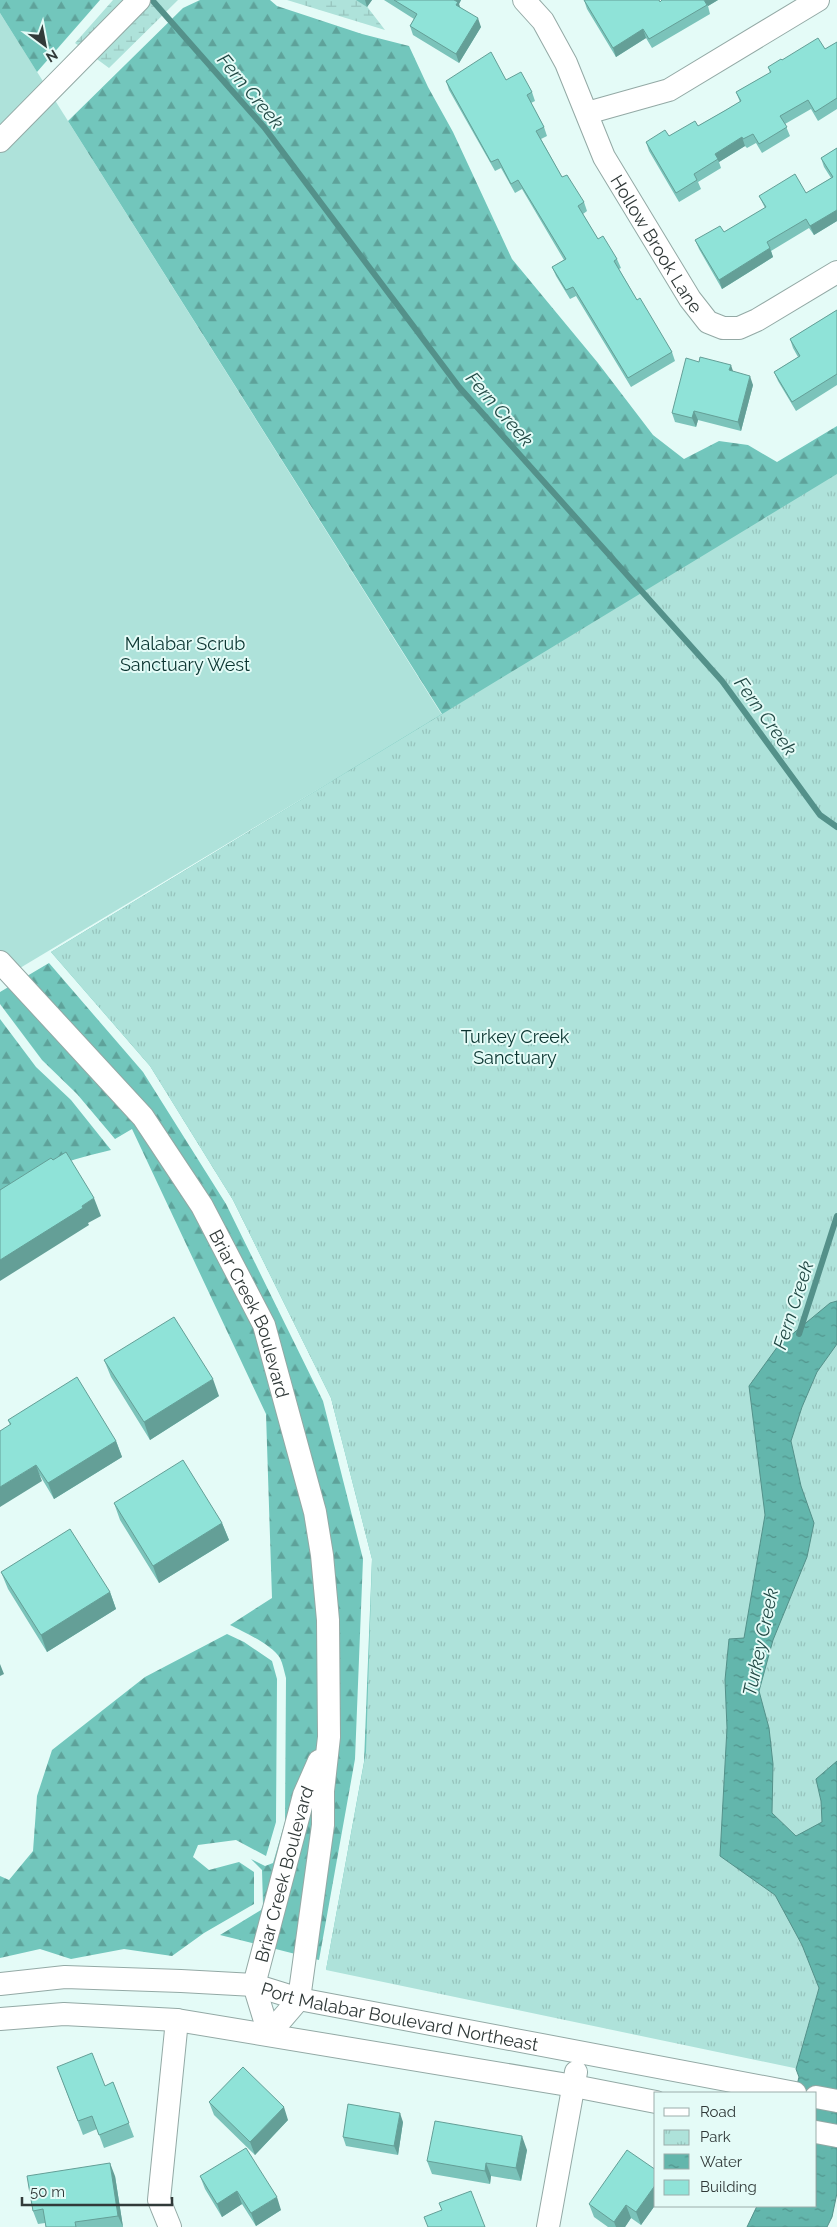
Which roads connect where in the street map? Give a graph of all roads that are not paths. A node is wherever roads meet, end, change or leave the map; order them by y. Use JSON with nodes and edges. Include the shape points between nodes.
{"nodes":[{"id":1,"x":138,"y":0,"type":"edge"},
{"id":2,"x":524,"y":0,"type":"edge"},
{"id":3,"x":818,"y":0,"type":"edge"},
{"id":4,"x":587,"y":113,"type":"junction"},
{"id":5,"x":0,"y":141,"type":"edge"},
{"id":6,"x":837,"y":272,"type":"edge"},
{"id":7,"x":0,"y":962,"type":"edge"},
{"id":8,"x":329,"y":1737,"type":"junction"},
{"id":9,"x":0,"y":1984,"type":"edge"},
{"id":10,"x":254,"y":1985,"type":"junction"},
{"id":11,"x":299,"y":1999,"type":"junction"},
{"id":12,"x":0,"y":2019,"type":"edge"},
{"id":13,"x":177,"y":2020,"type":"junction"},
{"id":14,"x":269,"y":2034,"type":"junction"},
{"id":15,"x":580,"y":2053,"type":"junction"},
{"id":16,"x":574,"y":2086,"type":"junction"},
{"id":17,"x":789,"y":2092,"type":"edge"},
{"id":18,"x":817,"y":2097,"type":"edge"},
{"id":19,"x":837,"y":2101,"type":"edge"},
{"id":20,"x":654,"y":2102,"type":"edge"},
{"id":21,"x":817,"y":2132,"type":"edge"},
{"id":22,"x":837,"y":2136,"type":"edge"},
{"id":23,"x":170,"y":2227,"type":"edge"},
{"id":24,"x":548,"y":2227,"type":"edge"}],
"edges":[{"from":1,"to":5,"type":"street"},
{"from":2,"to":4,"type":"street","name":"Hollow Brook Lane","via":[[543,21],[566,63]]},
{"from":3,"to":4,"type":"street","via":[[669,90]]},
{"from":4,"to":6,"type":"street","name":"Hollow Brook Lane","via":[[604,157],[690,299],[708,322],[723,328],[739,328]]},
{"from":7,"to":8,"type":"street","name":"Briar Creek Boulevard","via":[[143,1117],[202,1206],[264,1325],[316,1512],[328,1620]]},
{"from":8,"to":10,"type":"street","name":"Briar Creek Boulevard","via":[[304,1794]]},
{"from":8,"to":11,"type":"street","name":"Briar Creek Boulevard","via":[[323,1825]]},
{"from":9,"to":10,"type":"street","name":"Port Malabar Boulevard Northeast","via":[[65,1977]]},
{"from":10,"to":11,"type":"street","name":"Port Malabar Boulevard Northeast"},
{"from":10,"to":14,"type":"street","name":"Briar Creek Boulevard"},
{"from":11,"to":14,"type":"street"},
{"from":11,"to":15,"type":"street","name":"Port Malabar Boulevard Northeast"},
{"from":12,"to":13,"type":"street","name":"Port Malabar Boulevard Northeast","via":[[64,2014]]},
{"from":13,"to":14,"type":"street","name":"Port Malabar Boulevard Northeast"},
{"from":13,"to":23,"type":"street","via":[[159,2200]]},
{"from":14,"to":16,"type":"street","name":"Port Malabar Boulevard Northeast"},
{"from":15,"to":16,"type":"street"},
{"from":15,"to":17,"type":"street","name":"Port Malabar Boulevard Northeast"},
{"from":16,"to":20,"type":"street","name":"Port Malabar Boulevard Northeast"},
{"from":16,"to":24,"type":"street"},
{"from":18,"to":19,"type":"street"},
{"from":21,"to":22,"type":"street"}]}
